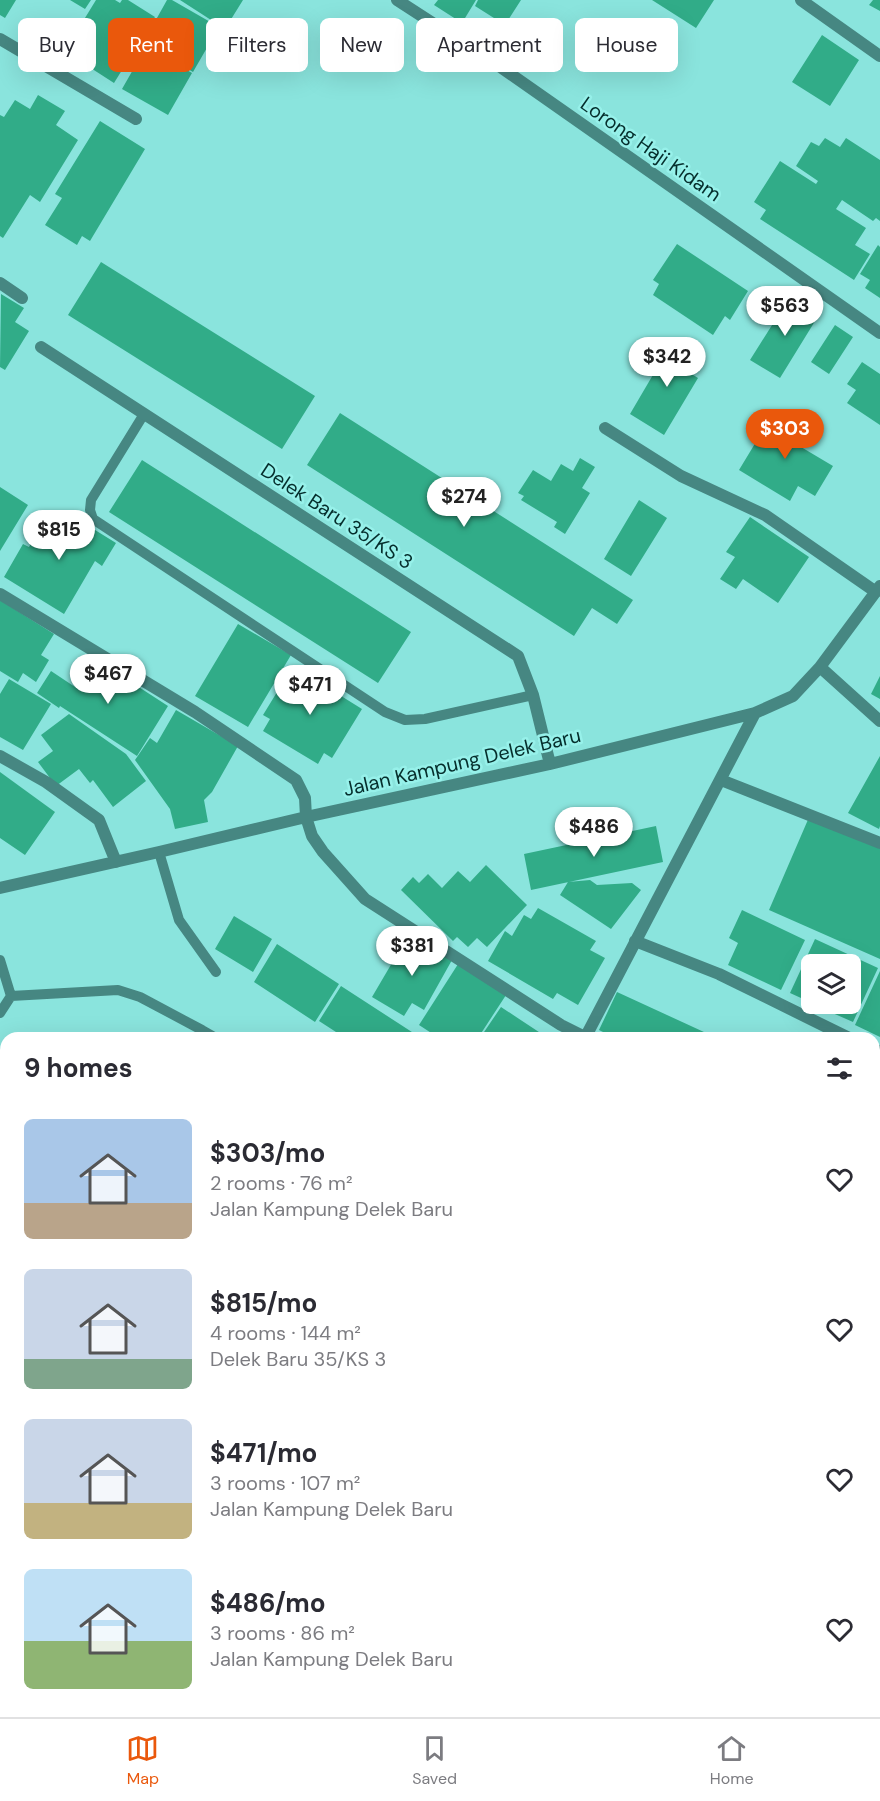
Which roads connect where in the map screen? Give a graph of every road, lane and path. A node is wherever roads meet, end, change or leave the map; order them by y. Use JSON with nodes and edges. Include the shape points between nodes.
{"nodes":[{"id":1,"x":397,"y":0,"type":"edge"},
{"id":2,"x":801,"y":0,"type":"edge"},
{"id":3,"x":0,"y":39,"type":"edge"},
{"id":4,"x":880,"y":56,"type":"edge"},
{"id":5,"x":136,"y":119,"type":"dead end"},
{"id":6,"x":0,"y":283,"type":"edge"},
{"id":7,"x":22,"y":298,"type":"dead end"},
{"id":8,"x":880,"y":333,"type":"edge"},
{"id":9,"x":41,"y":346,"type":"dead end"},
{"id":10,"x":144,"y":414,"type":"junction"},
{"id":11,"x":605,"y":428,"type":"dead end"},
{"id":12,"x":878,"y":589,"type":"edge"},
{"id":13,"x":0,"y":594,"type":"edge"},
{"id":14,"x":820,"y":667,"type":"junction"},
{"id":15,"x":533,"y":696,"type":"junction"},
{"id":16,"x":755,"y":713,"type":"junction"},
{"id":17,"x":880,"y":721,"type":"edge"},
{"id":18,"x":0,"y":756,"type":"edge"},
{"id":19,"x":550,"y":764,"type":"junction"},
{"id":20,"x":721,"y":780,"type":"junction"},
{"id":21,"x":306,"y":817,"type":"junction"},
{"id":22,"x":880,"y":843,"type":"edge"},
{"id":23,"x":159,"y":852,"type":"junction"},
{"id":24,"x":116,"y":862,"type":"junction"},
{"id":25,"x":1,"y":887,"type":"edge"},
{"id":26,"x":635,"y":941,"type":"junction"},
{"id":27,"x":0,"y":960,"type":"edge"},
{"id":28,"x":216,"y":972,"type":"dead end"},
{"id":29,"x":11,"y":996,"type":"junction"},
{"id":30,"x":0,"y":1013,"type":"edge"},
{"id":31,"x":197,"y":1032,"type":"edge"},
{"id":32,"x":574,"y":1032,"type":"edge"},
{"id":33,"x":588,"y":1032,"type":"edge"},
{"id":34,"x":837,"y":1032,"type":"edge"}],
"edges":[{"from":1,"to":8,"type":"street","name":"Lorong Haji Kidam","via":[[502,68]]},
{"from":2,"to":4,"type":"street"},
{"from":3,"to":5,"type":"street"},
{"from":6,"to":7,"type":"street"},
{"from":9,"to":10,"type":"street","name":"Delek Baru 35/KS 3"},
{"from":10,"to":15,"type":"street","name":"Delek Baru 35/KS 3","via":[[518,656]]},
{"from":10,"to":15,"type":"lane","via":[[91,500],[93,519],[385,712],[405,720],[425,719]]},
{"from":11,"to":12,"type":"street","via":[[681,476],[765,515]]},
{"from":12,"to":14,"type":"street","name":"Jalan Kampung Delek Baru"},
{"from":13,"to":21,"type":"street","via":[[195,712],[296,780],[305,798]]},
{"from":14,"to":16,"type":"street","name":"Jalan Kampung Delek Baru","via":[[793,696]]},
{"from":14,"to":17,"type":"street"},
{"from":15,"to":19,"type":"street","name":"Delek Baru 35/KS 3"},
{"from":16,"to":19,"type":"street","name":"Jalan Kampung Delek Baru"},
{"from":16,"to":20,"type":"street"},
{"from":18,"to":24,"type":"street","via":[[46,782],[99,820]]},
{"from":19,"to":21,"type":"street","name":"Jalan Kampung Delek Baru"},
{"from":20,"to":22,"type":"street"},
{"from":20,"to":26,"type":"street"},
{"from":21,"to":23,"type":"street","name":"Jalan Kampung Delek Baru"},
{"from":21,"to":32,"type":"street","via":[[322,852],[365,899]]},
{"from":23,"to":24,"type":"street","name":"Jalan Kampung Delek Baru"},
{"from":23,"to":28,"type":"lane","via":[[179,920]]},
{"from":24,"to":25,"type":"street","name":"Jalan Kampung Delek Baru"},
{"from":26,"to":33,"type":"street"},
{"from":26,"to":34,"type":"street","via":[[719,974]]},
{"from":27,"to":29,"type":"lane"},
{"from":29,"to":30,"type":"lane"},
{"from":29,"to":31,"type":"lane","via":[[118,990],[140,997]]}]}
